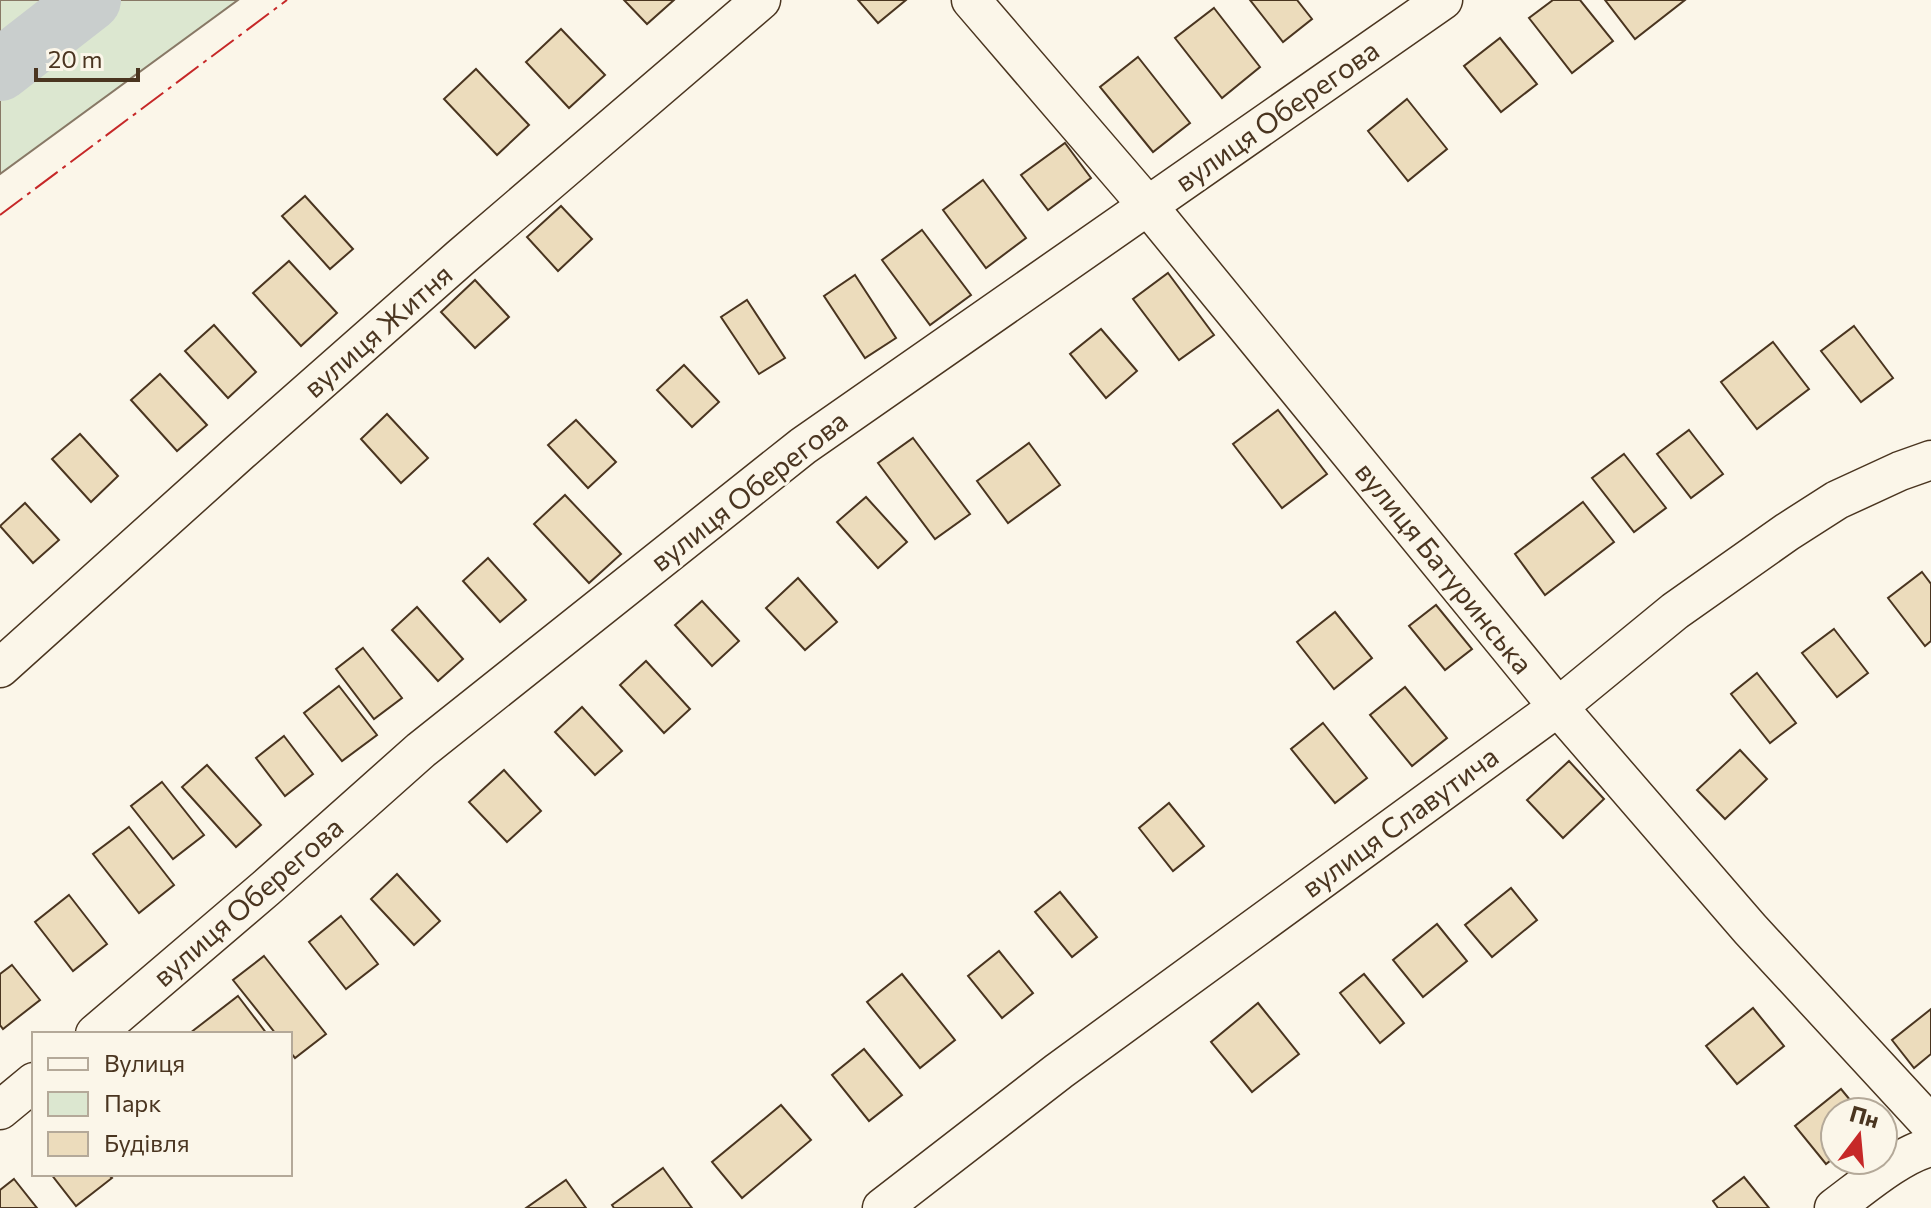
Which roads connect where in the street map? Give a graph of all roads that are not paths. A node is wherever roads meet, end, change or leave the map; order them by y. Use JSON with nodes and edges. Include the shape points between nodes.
{"nodes":[{"id":1,"x":761,"y":0,"type":"edge"},
{"id":2,"x":971,"y":0,"type":"edge"},
{"id":3,"x":1443,"y":0,"type":"edge"},
{"id":4,"x":1148,"y":206,"type":"junction"},
{"id":5,"x":1931,"y":460,"type":"edge"},
{"id":6,"x":0,"y":668,"type":"edge"},
{"id":7,"x":1558,"y":707,"type":"junction"},
{"id":8,"x":97,"y":1032,"type":"edge"},
{"id":9,"x":32,"y":1084,"type":"edge"},
{"id":10,"x":0,"y":1110,"type":"edge"},
{"id":11,"x":1931,"y":1125,"type":"edge"},
{"id":12,"x":1931,"y":1147,"type":"edge"},
{"id":13,"x":882,"y":1208,"type":"edge"},
{"id":14,"x":1834,"y":1208,"type":"edge"}],
"edges":[{"from":1,"to":6,"type":"street","name":"вулиця Житня","via":[[460,258]]},
{"from":2,"to":4,"type":"street","name":"вулиця Батуринська"},
{"from":3,"to":4,"type":"street","name":"вулиця Оберегова"},
{"from":4,"to":7,"type":"street","name":"вулиця Батуринська"},
{"from":4,"to":8,"type":"street","name":"вулиця Оберегова","via":[[803,446],[421,750]]},
{"from":5,"to":7,"type":"street","name":"вулиця Славутича","via":[[1837,500],[1787,532],[1675,611]]},
{"from":7,"to":11,"type":"street","name":"вулиця Батуринська","via":[[1750,929]]},
{"from":7,"to":13,"type":"street","name":"вулиця Славутича","via":[[1059,1071]]},
{"from":9,"to":10,"type":"street"},
{"from":12,"to":14,"type":"street","via":[[1900,1160]]}]}
